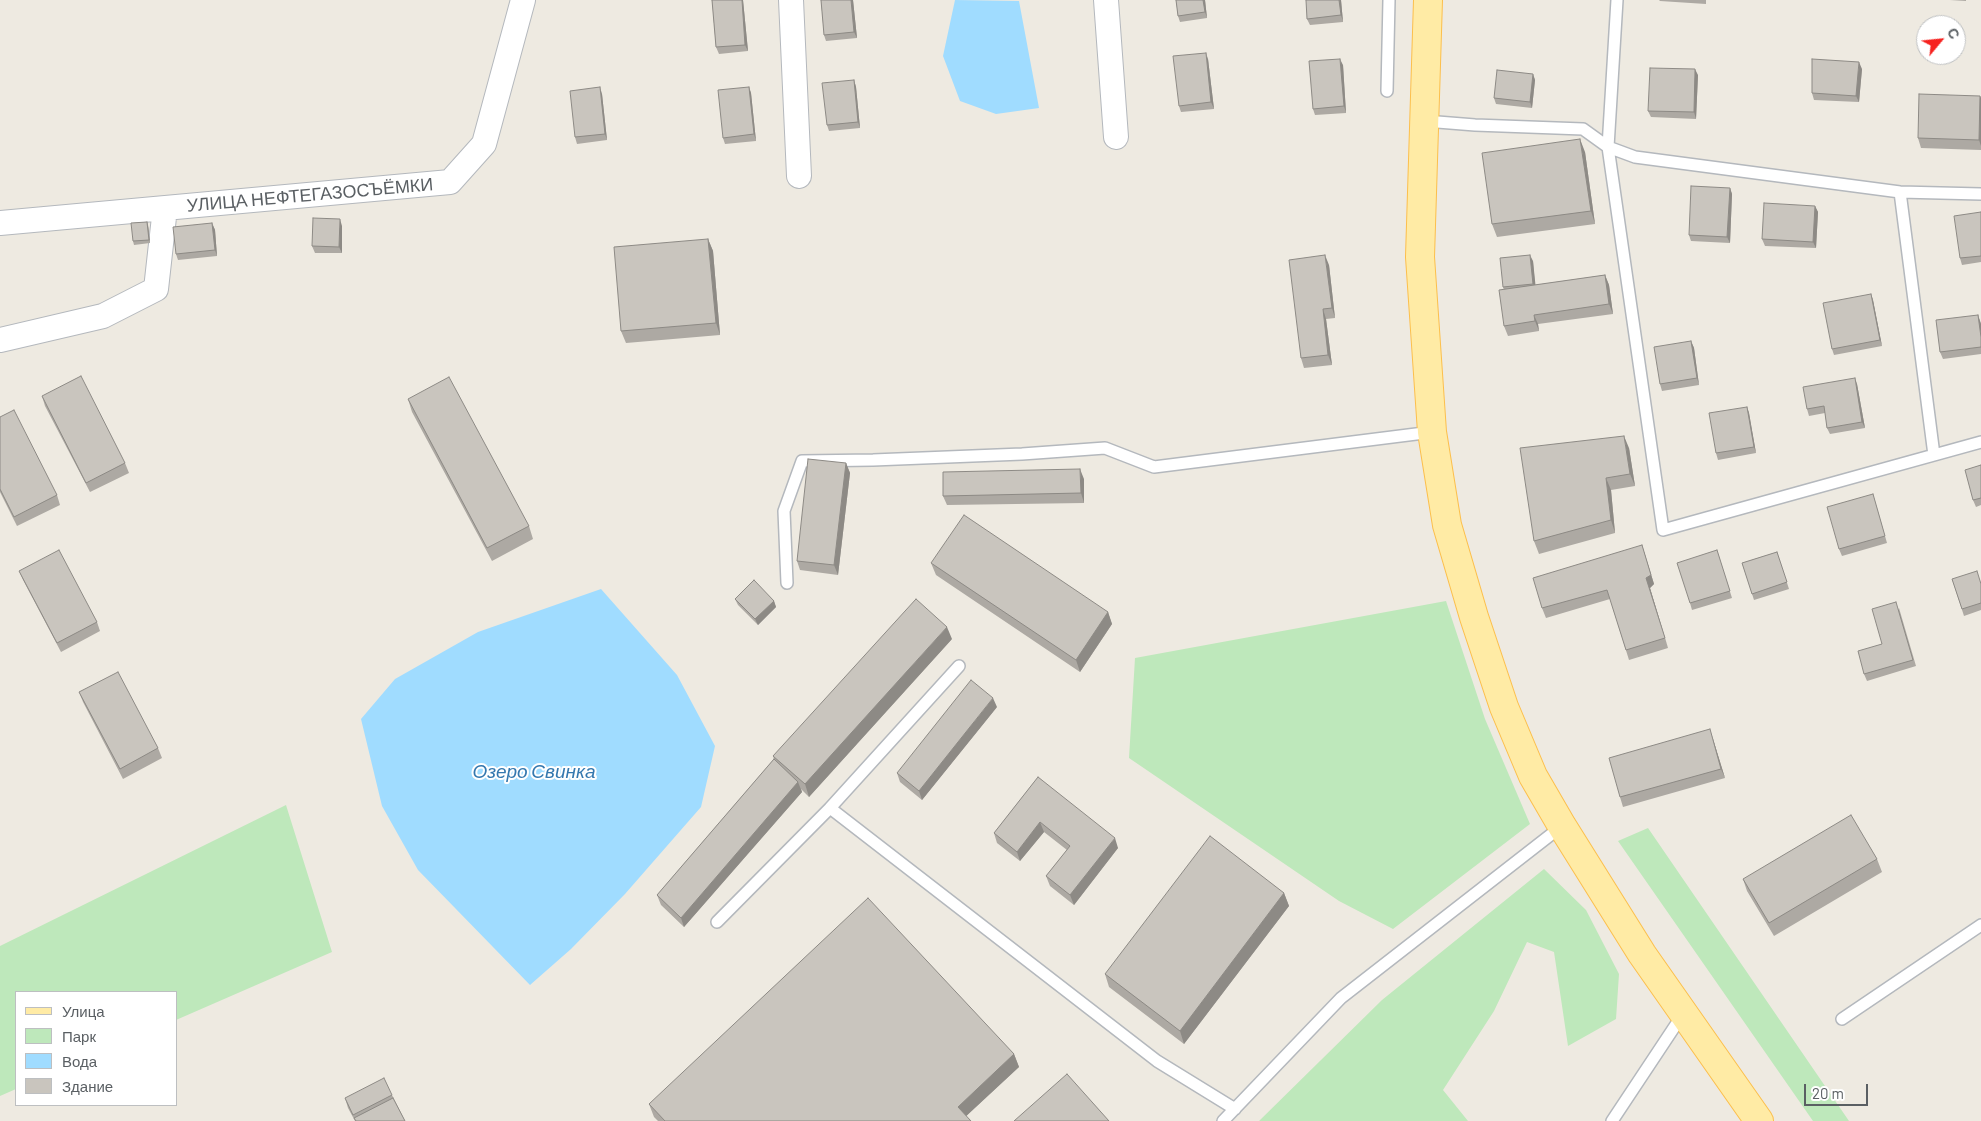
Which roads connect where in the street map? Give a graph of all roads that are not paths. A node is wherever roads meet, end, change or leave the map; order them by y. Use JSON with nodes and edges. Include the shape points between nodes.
{"nodes":[{"id":1,"x":523,"y":0,"type":"edge"},
{"id":2,"x":791,"y":0,"type":"edge"},
{"id":3,"x":1106,"y":0,"type":"edge"},
{"id":4,"x":1389,"y":0,"type":"edge"},
{"id":5,"x":1428,"y":0,"type":"edge"},
{"id":6,"x":1617,"y":0,"type":"edge"},
{"id":7,"x":1387,"y":91,"type":"dead end"},
{"id":8,"x":1424,"y":121,"type":"junction"},
{"id":9,"x":1116,"y":137,"type":"dead end"},
{"id":10,"x":1608,"y":147,"type":"junction"},
{"id":11,"x":799,"y":176,"type":"dead end"},
{"id":12,"x":1900,"y":192,"type":"junction"},
{"id":13,"x":1981,"y":194,"type":"edge"},
{"id":14,"x":165,"y":208,"type":"junction"},
{"id":15,"x":0,"y":223,"type":"edge"},
{"id":16,"x":0,"y":340,"type":"edge"},
{"id":17,"x":1432,"y":432,"type":"junction"},
{"id":18,"x":1981,"y":442,"type":"edge"},
{"id":19,"x":1934,"y":455,"type":"junction"},
{"id":20,"x":786,"y":583,"type":"dead end"},
{"id":21,"x":958,"y":666,"type":"dead end"},
{"id":22,"x":830,"y":808,"type":"junction"},
{"id":23,"x":1562,"y":826,"type":"junction"},
{"id":24,"x":717,"y":922,"type":"dead end"},
{"id":25,"x":1981,"y":924,"type":"edge"},
{"id":26,"x":1684,"y":1013,"type":"junction"},
{"id":27,"x":1842,"y":1019,"type":"dead end"},
{"id":28,"x":1235,"y":1109,"type":"junction"},
{"id":29,"x":1224,"y":1121,"type":"edge"},
{"id":30,"x":1612,"y":1121,"type":"edge"},
{"id":31,"x":1759,"y":1121,"type":"edge"}],
"edges":[{"from":1,"to":14,"type":"street","name":"УЛИЦА НЕФТЕГАЗОСЪЁМКИ","via":[[484,144],[450,182]]},
{"from":2,"to":11,"type":"street"},
{"from":3,"to":9,"type":"street"},
{"from":4,"to":7,"type":"lane"},
{"from":5,"to":8,"type":"main road"},
{"from":6,"to":10,"type":"lane"},
{"from":8,"to":10,"type":"lane","via":[[1583,129]]},
{"from":8,"to":17,"type":"main road","via":[[1420,257]]},
{"from":10,"to":12,"type":"lane","via":[[1635,157]]},
{"from":10,"to":19,"type":"lane","via":[[1663,530]]},
{"from":12,"to":13,"type":"lane"},
{"from":12,"to":19,"type":"lane"},
{"from":14,"to":15,"type":"street","name":"УЛИЦА НЕФТЕГАЗОСЪЁМКИ"},
{"from":14,"to":16,"type":"street","via":[[156,289],[103,316]]},
{"from":17,"to":20,"type":"lane","via":[[1154,467],[1105,448],[802,461],[784,511]]},
{"from":17,"to":23,"type":"main road","via":[[1447,525],[1477,626],[1504,707],[1533,776]]},
{"from":18,"to":19,"type":"lane"},
{"from":21,"to":22,"type":"lane"},
{"from":22,"to":24,"type":"lane"},
{"from":22,"to":28,"type":"lane","via":[[1157,1061]]},
{"from":23,"to":26,"type":"main road","via":[[1642,954]]},
{"from":23,"to":28,"type":"lane","via":[[1341,998]]},
{"from":25,"to":27,"type":"lane"},
{"from":26,"to":30,"type":"lane"},
{"from":26,"to":31,"type":"main road"},
{"from":28,"to":29,"type":"lane"}]}
